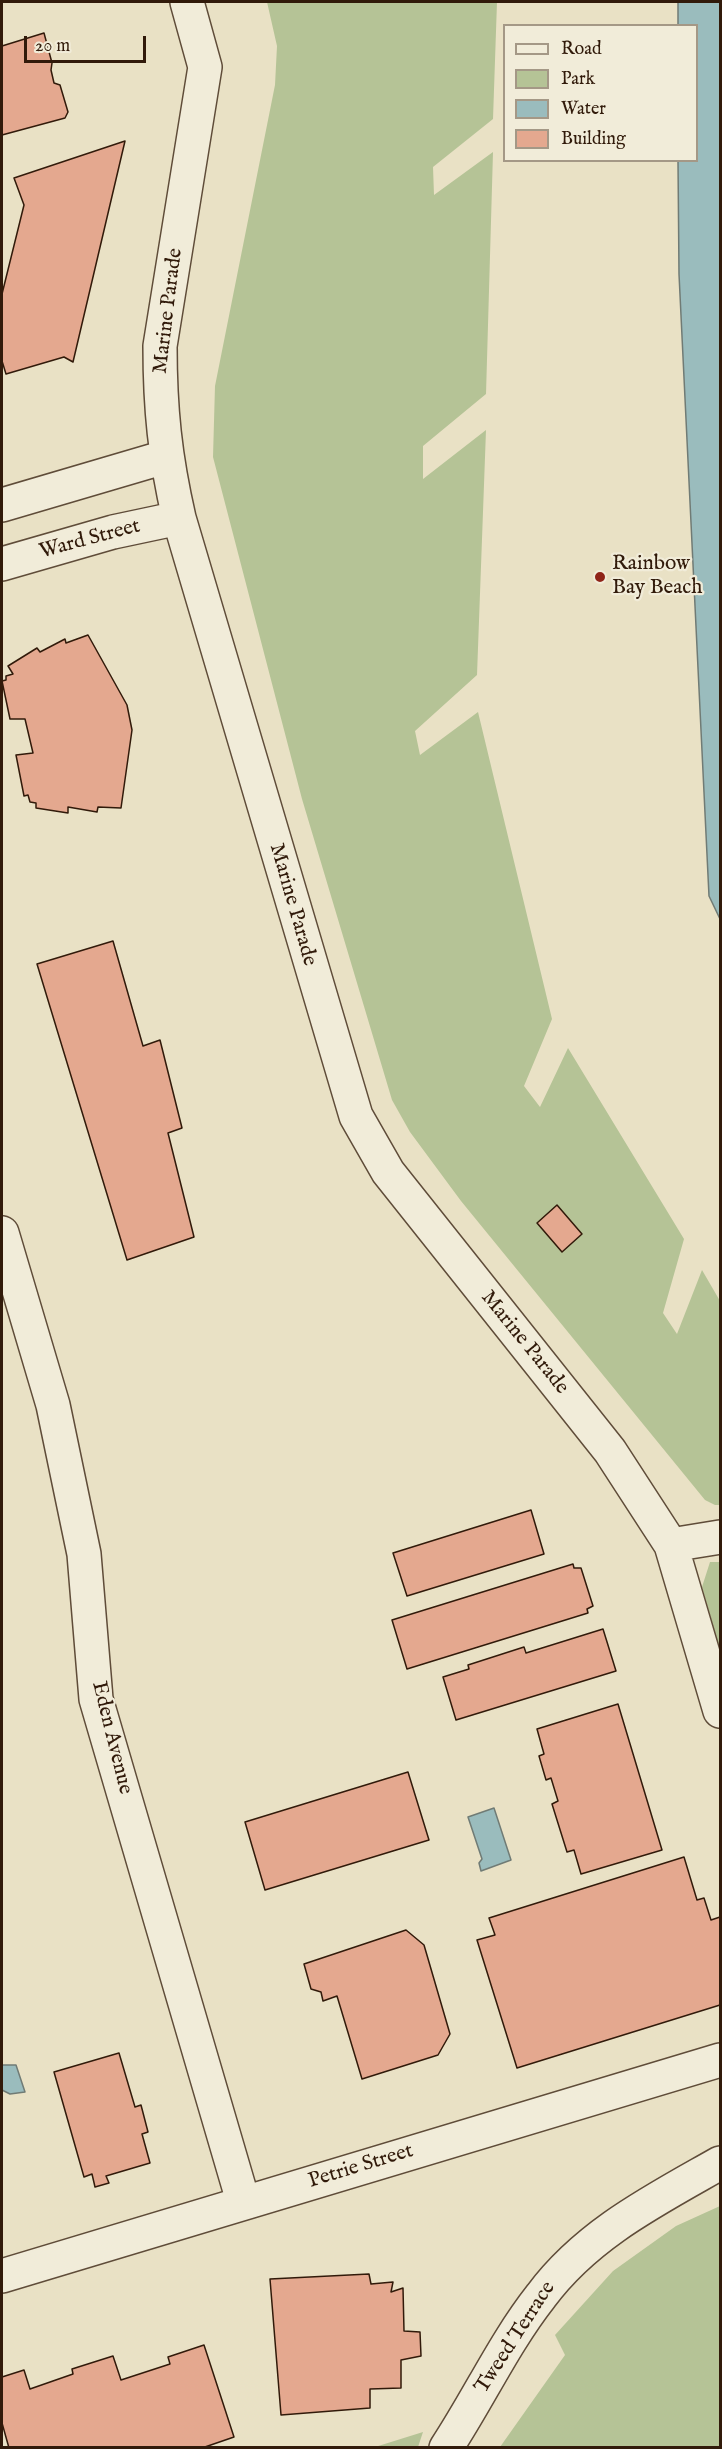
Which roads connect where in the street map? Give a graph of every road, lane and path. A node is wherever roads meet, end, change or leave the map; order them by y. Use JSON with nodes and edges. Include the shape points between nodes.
{"nodes":[{"id":1,"x":187,"y":2,"type":"edge"},
{"id":2,"x":165,"y":457,"type":"junction"},
{"id":3,"x":2,"y":505,"type":"edge"},
{"id":4,"x":179,"y":518,"type":"junction"},
{"id":5,"x":2,"y":564,"type":"edge"},
{"id":6,"x":2,"y":1233,"type":"edge"},
{"id":7,"x":720,"y":1537,"type":"edge"},
{"id":8,"x":671,"y":1545,"type":"junction"},
{"id":9,"x":720,"y":1711,"type":"edge"},
{"id":10,"x":720,"y":2060,"type":"edge"},
{"id":11,"x":720,"y":2163,"type":"edge"},
{"id":12,"x":243,"y":2201,"type":"junction"},
{"id":13,"x":2,"y":2276,"type":"edge"},
{"id":14,"x":446,"y":2448,"type":"edge"}],
"edges":[{"from":1,"to":2,"type":"street","name":"Marine Parade","via":[[205,67],[160,346]]},
{"from":2,"to":3,"type":"street"},
{"from":2,"to":4,"type":"street","name":"Marine Parade"},
{"from":4,"to":5,"type":"street","name":"Ward Street","via":[[113,532]]},
{"from":4,"to":8,"type":"street","name":"Marine Parade","via":[[356,1116],[388,1172],[610,1451]]},
{"from":6,"to":12,"type":"street","name":"Eden Avenue","via":[[53,1405],[84,1554],[96,1699]]},
{"from":7,"to":8,"type":"street"},
{"from":8,"to":9,"type":"street","name":"Marine Parade"},
{"from":10,"to":12,"type":"street","name":"Petrie Street"},
{"from":11,"to":14,"type":"street","name":"Tweed Terrace","via":[[614,2226],[559,2274],[525,2318]]},
{"from":12,"to":13,"type":"street","name":"Petrie Street"}]}
